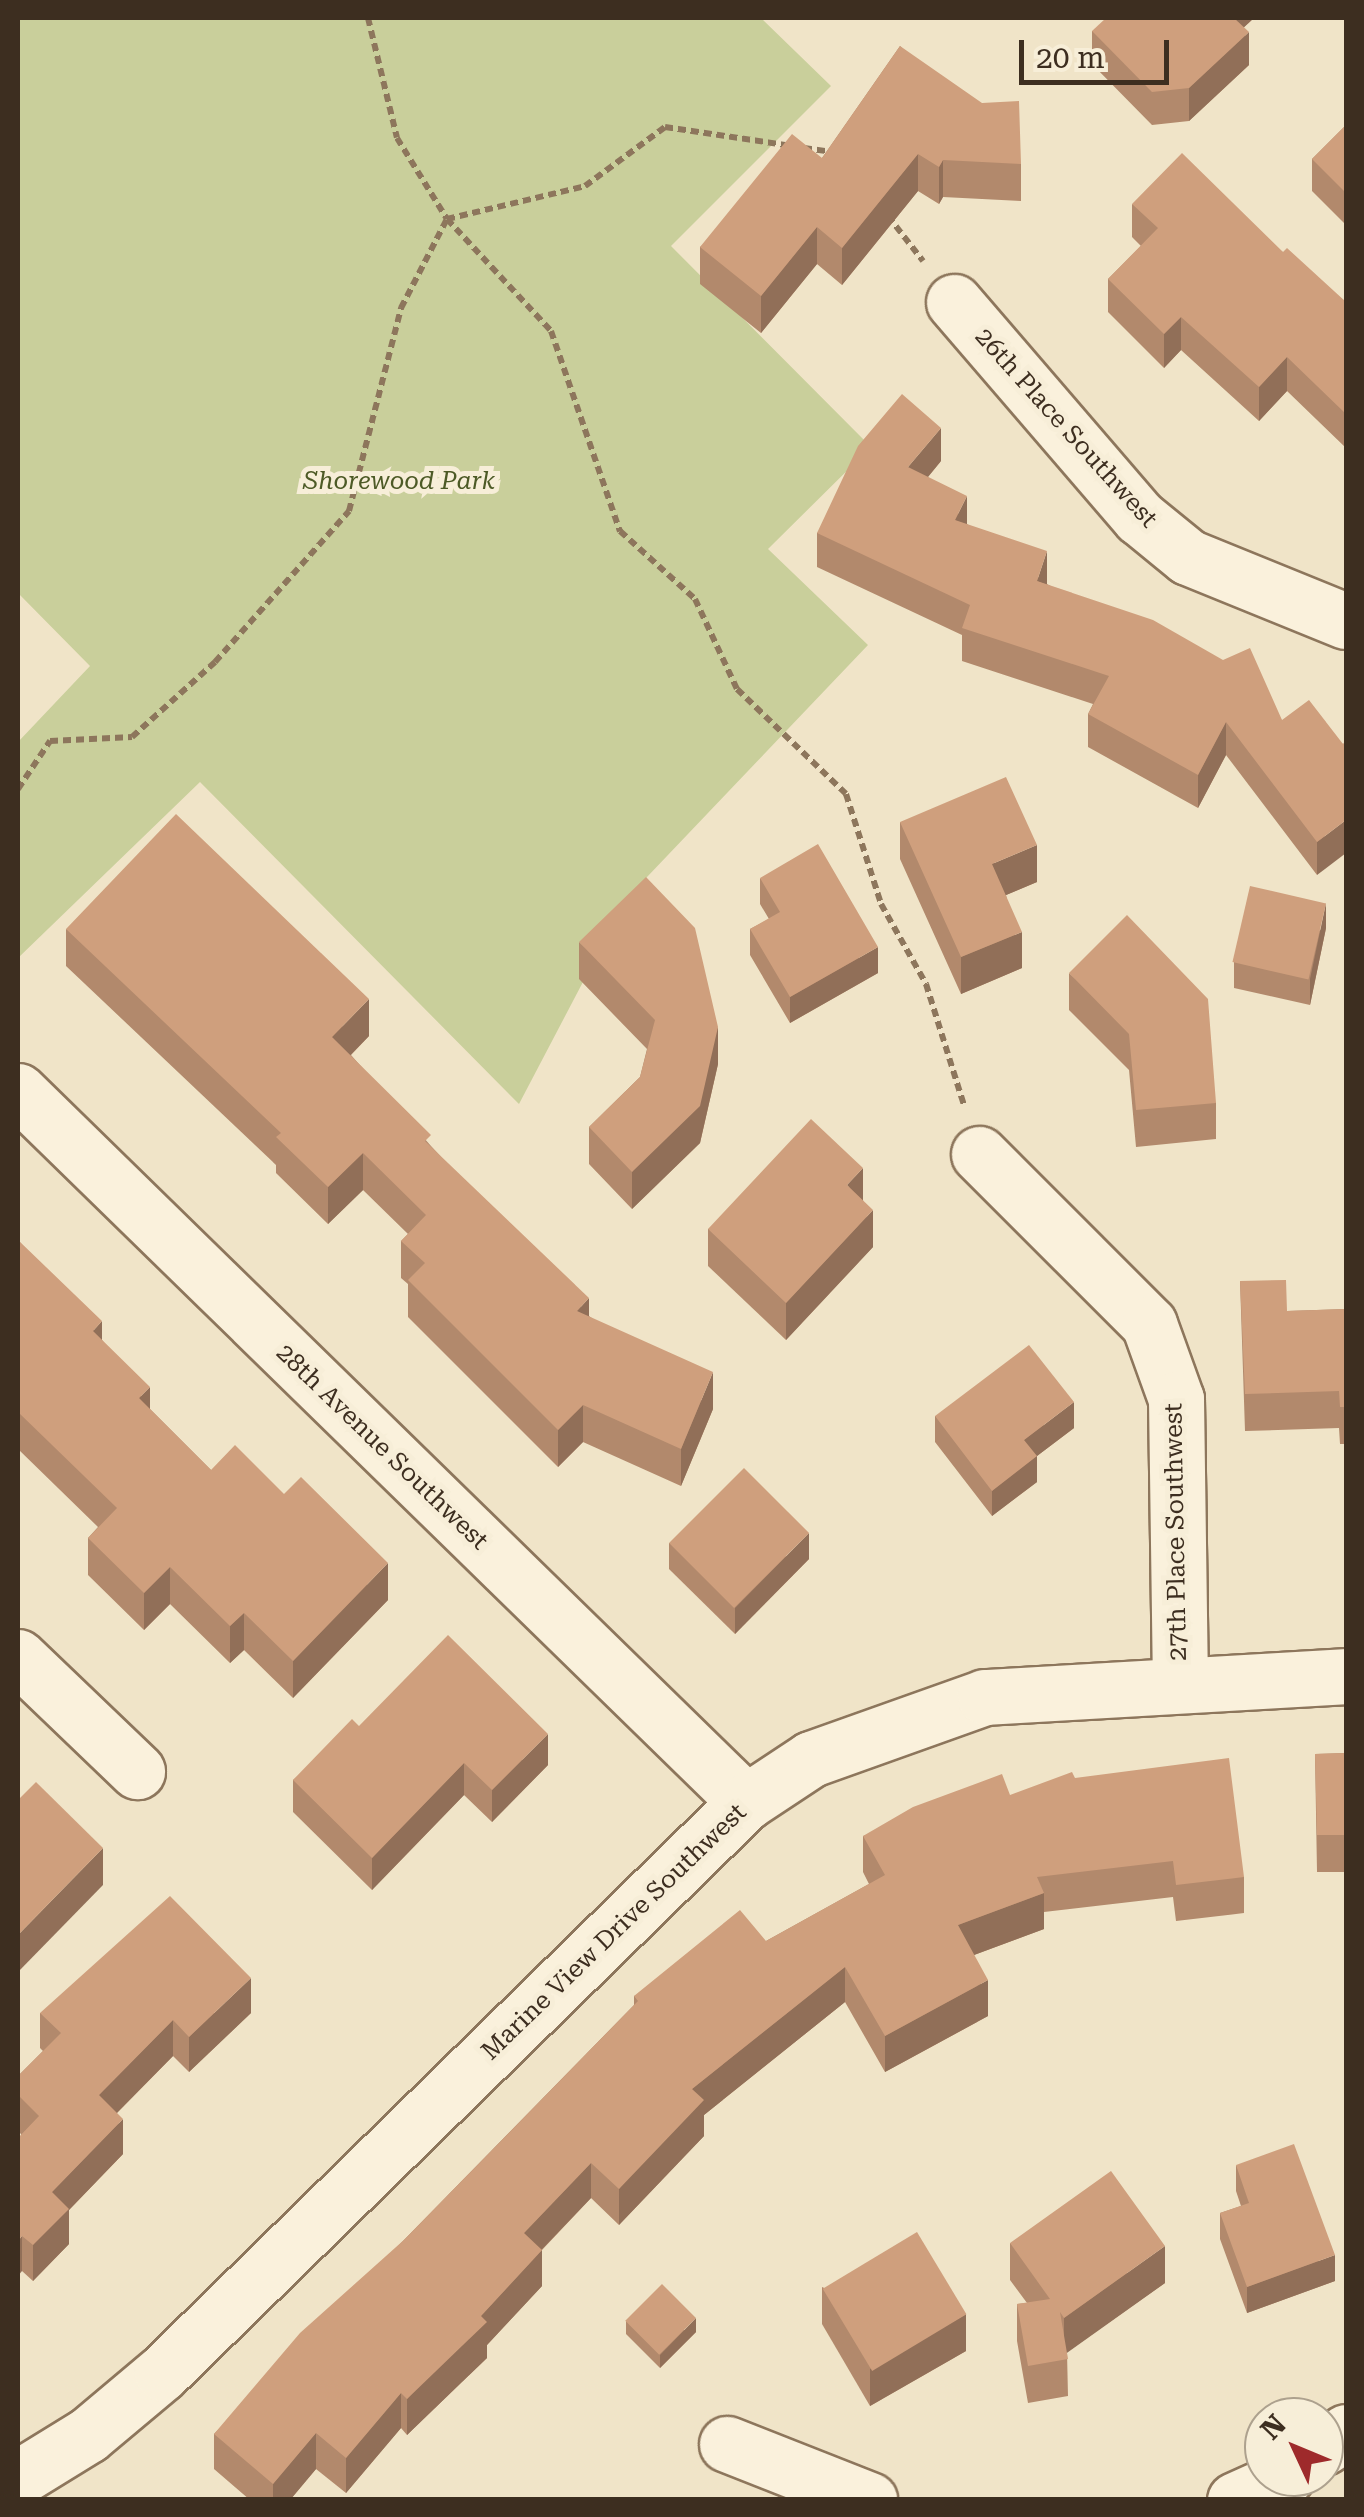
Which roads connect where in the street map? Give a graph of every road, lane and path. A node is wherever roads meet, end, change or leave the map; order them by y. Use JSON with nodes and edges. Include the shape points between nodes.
{"nodes":[{"id":1,"x":368,"y":18,"type":"edge"},
{"id":2,"x":840,"y":153,"type":"edge"},
{"id":3,"x":886,"y":213,"type":"edge"},
{"id":4,"x":447,"y":220,"type":"junction"},
{"id":5,"x":954,"y":302,"type":"joint"},
{"id":6,"x":1346,"y":621,"type":"edge"},
{"id":7,"x":18,"y":789,"type":"edge"},
{"id":8,"x":18,"y":1092,"type":"edge"},
{"id":9,"x":979,"y":1154,"type":"joint"},
{"id":10,"x":18,"y":1657,"type":"edge"},
{"id":11,"x":1346,"y":1676,"type":"edge"},
{"id":12,"x":1180,"y":1684,"type":"junction"},
{"id":13,"x":137,"y":1771,"type":"dead end"},
{"id":14,"x":746,"y":1802,"type":"junction"},
{"id":15,"x":727,"y":2444,"type":"dead end"},
{"id":16,"x":18,"y":2478,"type":"edge"},
{"id":17,"x":868,"y":2500,"type":"edge"}],
"edges":[{"from":1,"to":4,"type":"path","via":[[397,138]]},
{"from":2,"to":4,"type":"path","via":[[664,126],[585,186]]},
{"from":3,"to":5,"type":"path"},
{"from":4,"to":7,"type":"path","via":[[401,308],[350,511],[216,662],[132,736],[50,741]]},
{"from":4,"to":9,"type":"path","via":[[551,331],[620,531],[694,599],[737,688],[846,794],[881,904],[926,984]]},
{"from":5,"to":6,"type":"street","name":"26th Place Southwest","via":[[1152,527],[1188,557]]},
{"from":8,"to":14,"type":"street","name":"28th Avenue Southwest"},
{"from":9,"to":12,"type":"street","name":"27th Place Southwest","via":[[1149,1324],[1176,1399]]},
{"from":10,"to":13,"type":"street"},
{"from":11,"to":12,"type":"street","name":"Marine View Drive Southwest"},
{"from":12,"to":14,"type":"street","name":"Marine View Drive Southwest","via":[[985,1697],[811,1759]]},
{"from":14,"to":16,"type":"street","name":"Marine View Drive Southwest","via":[[162,2372],[88,2435]]},
{"from":15,"to":17,"type":"street"}]}
